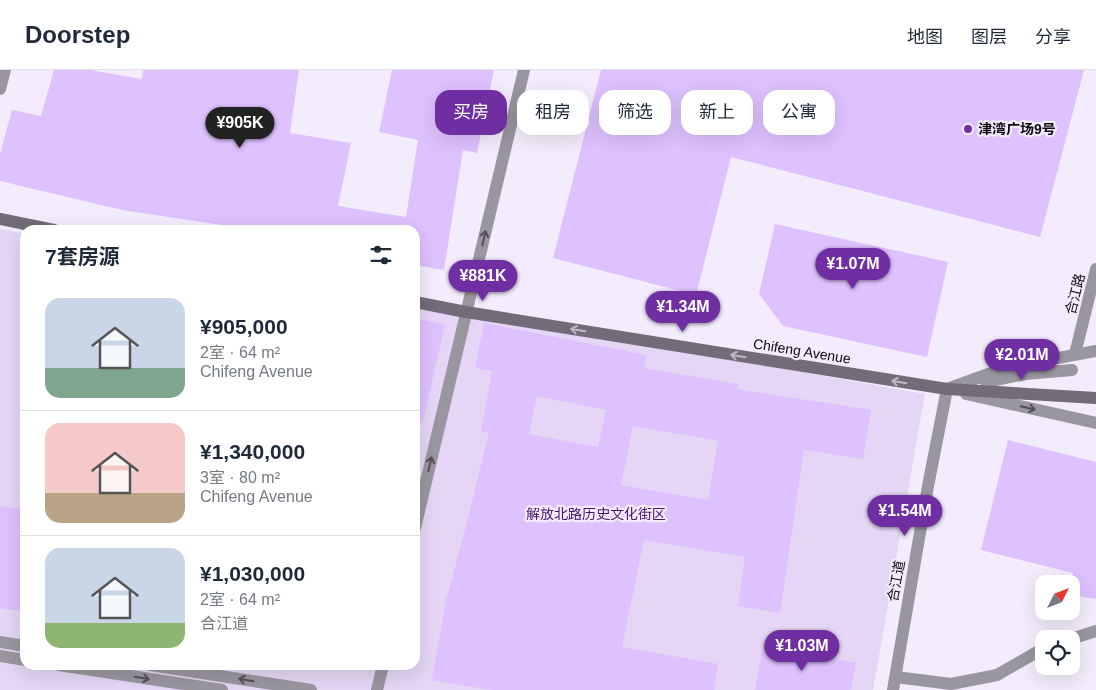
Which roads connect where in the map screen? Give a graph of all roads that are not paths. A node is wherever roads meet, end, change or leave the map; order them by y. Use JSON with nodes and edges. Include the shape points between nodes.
{"nodes":[{"id":1,"x":5,"y":70,"type":"edge"},
{"id":2,"x":524,"y":70,"type":"edge"},
{"id":3,"x":0,"y":89,"type":"edge"},
{"id":4,"x":0,"y":219,"type":"edge"},
{"id":5,"x":29,"y":225,"type":"edge"},
{"id":6,"x":1096,"y":269,"type":"edge"},
{"id":7,"x":420,"y":303,"type":"edge"},
{"id":8,"x":466,"y":312,"type":"junction"},
{"id":9,"x":1096,"y":351,"type":"edge"},
{"id":10,"x":1075,"y":354,"type":"junction"},
{"id":11,"x":1072,"y":370,"type":"dead end"},
{"id":12,"x":947,"y":389,"type":"junction"},
{"id":13,"x":1096,"y":398,"type":"edge"},
{"id":14,"x":1096,"y":423,"type":"edge"},
{"id":15,"x":420,"y":507,"type":"edge"},
{"id":16,"x":1096,"y":631,"type":"edge"},
{"id":17,"x":1080,"y":636,"type":"edge"},
{"id":18,"x":0,"y":642,"type":"edge"},
{"id":19,"x":20,"y":645,"type":"edge"},
{"id":20,"x":1035,"y":653,"type":"edge"},
{"id":21,"x":0,"y":656,"type":"edge"},
{"id":22,"x":20,"y":659,"type":"edge"},
{"id":23,"x":92,"y":670,"type":"edge"},
{"id":24,"x":182,"y":670,"type":"edge"},
{"id":25,"x":381,"y":670,"type":"edge"},
{"id":26,"x":896,"y":677,"type":"junction"},
{"id":27,"x":222,"y":690,"type":"edge"},
{"id":28,"x":311,"y":690,"type":"edge"},
{"id":29,"x":377,"y":690,"type":"edge"},
{"id":30,"x":893,"y":690,"type":"edge"}],
"edges":[{"from":1,"to":3,"type":"street"},
{"from":8,"to":2,"type":"street","one_way":true},
{"from":4,"to":5,"type":"main road"},
{"from":6,"to":10,"type":"street","name":"合江路"},
{"from":7,"to":8,"type":"main road","name":"Chifeng Avenue"},
{"from":12,"to":8,"type":"main road","name":"Chifeng Avenue","one_way":true},
{"from":15,"to":8,"type":"street","one_way":true},
{"from":9,"to":10,"type":"street"},
{"from":10,"to":12,"type":"street","via":[[1005,368]]},
{"from":11,"to":12,"type":"street","via":[[1025,374]]},
{"from":12,"to":13,"type":"main road","name":"Chifeng Avenue"},
{"from":12,"to":14,"type":"street","one_way":true},
{"from":12,"to":26,"type":"street","name":"合江道"},
{"from":16,"to":17,"type":"street"},
{"from":18,"to":19,"type":"street"},
{"from":20,"to":26,"type":"street","via":[[997,675],[951,684]]},
{"from":21,"to":22,"type":"street"},
{"from":23,"to":27,"type":"street","one_way":true},
{"from":28,"to":24,"type":"street","one_way":true},
{"from":25,"to":29,"type":"street"},
{"from":26,"to":30,"type":"street","name":"合江道"}]}
